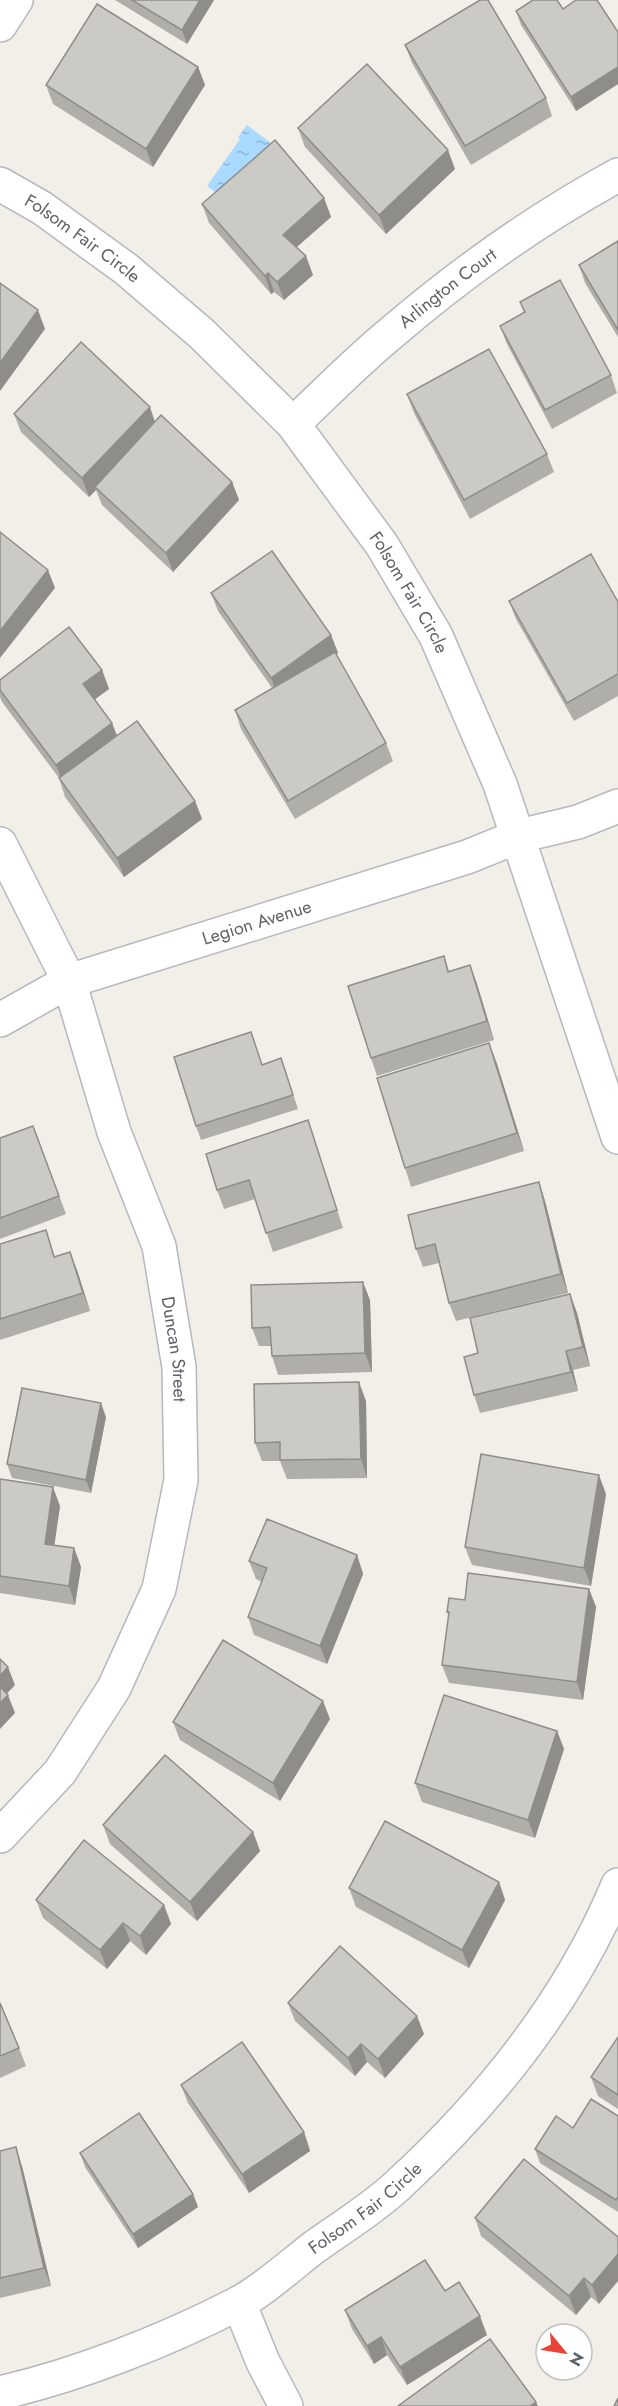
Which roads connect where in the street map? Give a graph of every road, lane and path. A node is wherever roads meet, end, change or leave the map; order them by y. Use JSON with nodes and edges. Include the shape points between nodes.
{"nodes":[{"id":1,"x":16,"y":0,"type":"edge"},
{"id":2,"x":0,"y":25,"type":"edge"},
{"id":3,"x":618,"y":175,"type":"edge"},
{"id":4,"x":0,"y":184,"type":"edge"},
{"id":5,"x":293,"y":424,"type":"junction"},
{"id":6,"x":618,"y":806,"type":"edge"},
{"id":7,"x":519,"y":836,"type":"junction"},
{"id":8,"x":0,"y":844,"type":"edge"},
{"id":9,"x":69,"y":981,"type":"junction"},
{"id":10,"x":0,"y":1020,"type":"edge"},
{"id":11,"x":618,"y":1137,"type":"edge"},
{"id":12,"x":0,"y":1836,"type":"edge"},
{"id":13,"x":618,"y":1885,"type":"edge"},
{"id":14,"x":239,"y":2303,"type":"junction"},
{"id":15,"x":0,"y":2394,"type":"edge"},
{"id":16,"x":286,"y":2406,"type":"edge"}],
"edges":[{"from":1,"to":2,"type":"street"},
{"from":3,"to":5,"type":"street","name":"Arlington Court","via":[[580,195],[483,260],[389,334]]},
{"from":4,"to":5,"type":"street","name":"Folsom Fair Circle","via":[[42,208],[126,269],[202,334]]},
{"from":5,"to":7,"type":"street","name":"Folsom Fair Circle","via":[[382,545],[436,636]]},
{"from":6,"to":7,"type":"street","name":"Legion Avenue","via":[[578,822]]},
{"from":7,"to":9,"type":"street","name":"Legion Avenue","via":[[467,857]]},
{"from":7,"to":11,"type":"street","name":"Folsom Fair Circle"},
{"from":8,"to":9,"type":"street","name":"Duncan Street"},
{"from":9,"to":10,"type":"street","name":"Legion Avenue"},
{"from":9,"to":12,"type":"street","name":"Duncan Street","via":[[114,1132],[159,1246],[179,1366],[181,1480],[159,1589],[114,1688],[60,1772]]},
{"from":13,"to":14,"type":"street","name":"Folsom Fair Circle","via":[[603,1922],[548,2014],[488,2093],[396,2187]]},
{"from":14,"to":15,"type":"street","name":"Folsom Fair Circle","via":[[138,2349],[46,2383]]},
{"from":14,"to":16,"type":"street"}]}
